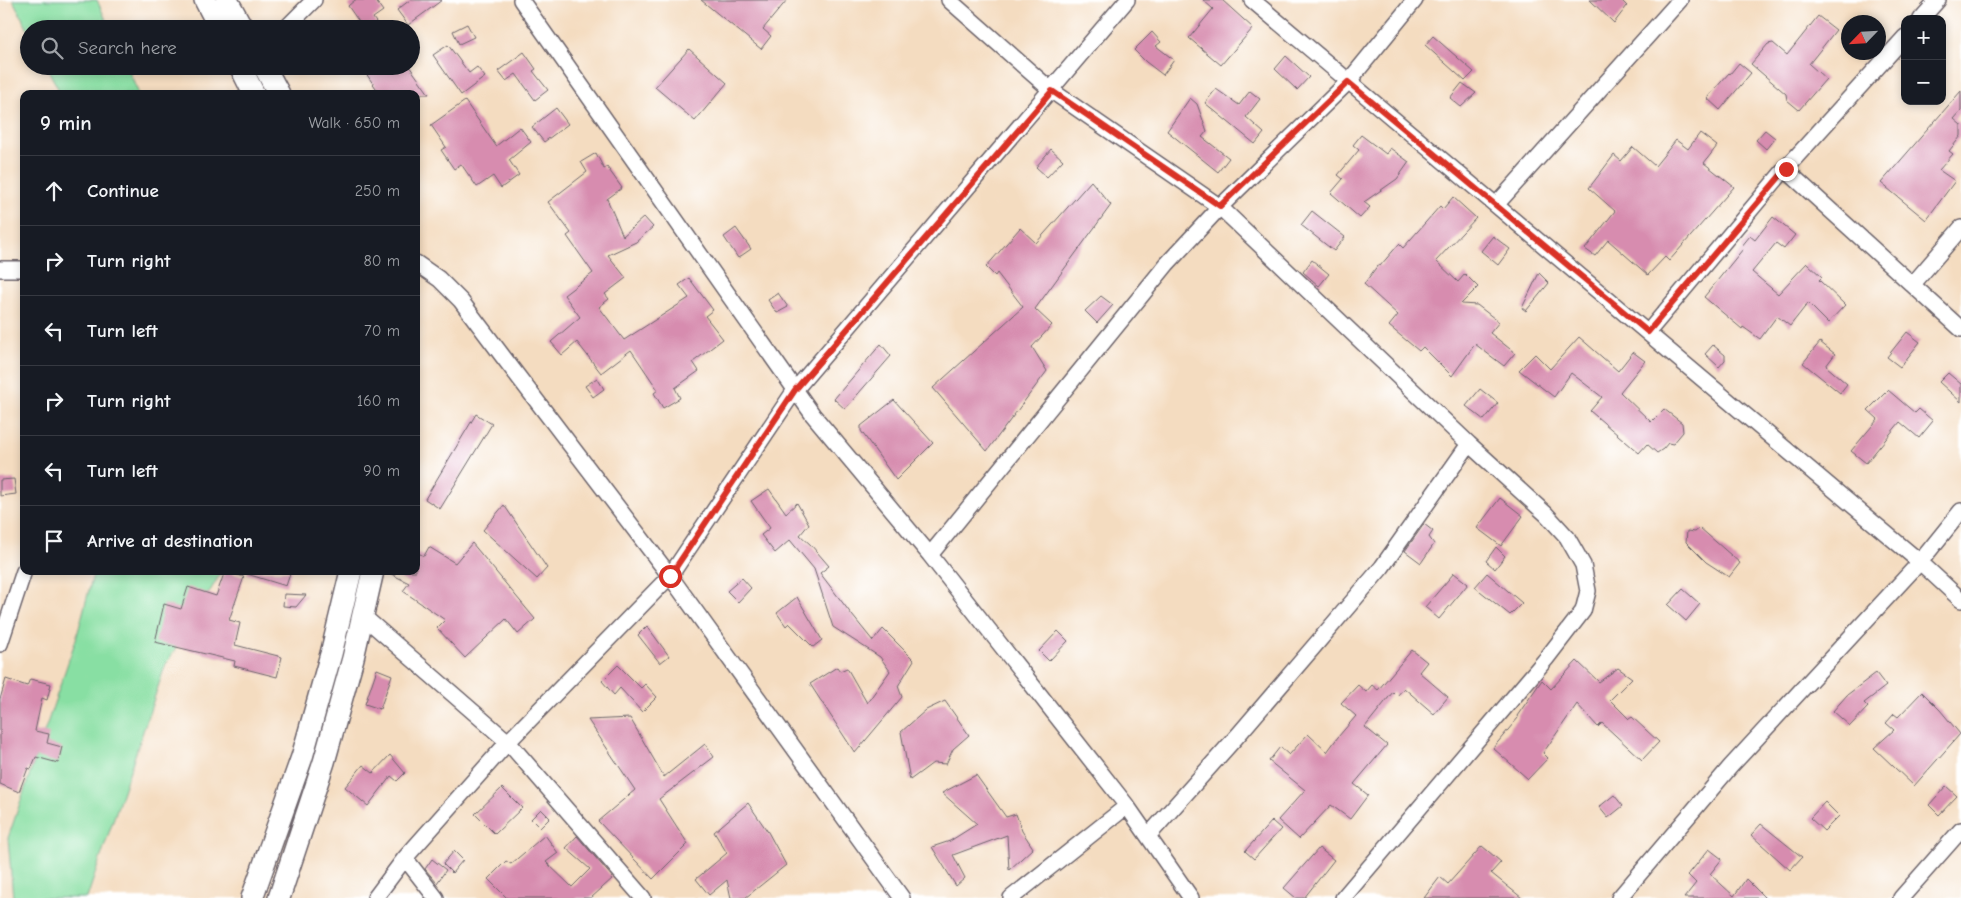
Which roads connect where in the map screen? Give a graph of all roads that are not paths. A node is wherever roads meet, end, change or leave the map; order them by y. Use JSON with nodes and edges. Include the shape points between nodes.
{"nodes":[{"id":1,"x":204,"y":0,"type":"edge"},
{"id":2,"x":227,"y":0,"type":"edge"},
{"id":3,"x":314,"y":0,"type":"edge"},
{"id":4,"x":521,"y":0,"type":"edge"},
{"id":5,"x":949,"y":0,"type":"edge"},
{"id":6,"x":1127,"y":0,"type":"edge"},
{"id":7,"x":1252,"y":0,"type":"edge"},
{"id":8,"x":1416,"y":0,"type":"edge"},
{"id":9,"x":1680,"y":0,"type":"edge"},
{"id":10,"x":1938,"y":0,"type":"edge"},
{"id":11,"x":1925,"y":15,"type":"edge"},
{"id":12,"x":215,"y":20,"type":"edge"},
{"id":13,"x":238,"y":20,"type":"edge"},
{"id":14,"x":293,"y":20,"type":"edge"},
{"id":15,"x":1901,"y":41,"type":"edge"},
{"id":16,"x":244,"y":75,"type":"edge"},
{"id":17,"x":269,"y":75,"type":"edge"},
{"id":18,"x":1348,"y":82,"type":"junction"},
{"id":19,"x":252,"y":90,"type":"edge"},
{"id":20,"x":278,"y":90,"type":"edge"},
{"id":21,"x":1052,"y":91,"type":"junction"},
{"id":22,"x":1786,"y":169,"type":"junction"},
{"id":23,"x":1496,"y":205,"type":"junction"},
{"id":24,"x":1220,"y":206,"type":"junction"},
{"id":25,"x":1961,"y":228,"type":"edge"},
{"id":26,"x":420,"y":265,"type":"edge"},
{"id":27,"x":0,"y":269,"type":"edge"},
{"id":28,"x":20,"y":269,"type":"edge"},
{"id":29,"x":1913,"y":284,"type":"junction"},
{"id":30,"x":1961,"y":328,"type":"edge"},
{"id":31,"x":1648,"y":332,"type":"junction"},
{"id":32,"x":795,"y":390,"type":"junction"},
{"id":33,"x":1469,"y":444,"type":"junction"},
{"id":34,"x":1961,"y":511,"type":"edge"},
{"id":35,"x":930,"y":555,"type":"junction"},
{"id":36,"x":1920,"y":562,"type":"junction"},
{"id":37,"x":23,"y":575,"type":"edge"},
{"id":38,"x":350,"y":575,"type":"edge"},
{"id":39,"x":372,"y":575,"type":"edge"},
{"id":40,"x":670,"y":576,"type":"junction"},
{"id":41,"x":1961,"y":600,"type":"edge"},
{"id":42,"x":363,"y":616,"type":"junction"},
{"id":43,"x":0,"y":644,"type":"edge"},
{"id":44,"x":508,"y":742,"type":"junction"},
{"id":45,"x":1127,"y":806,"type":"junction"},
{"id":46,"x":1960,"y":832,"type":"edge"},
{"id":47,"x":1148,"y":836,"type":"junction"},
{"id":48,"x":405,"y":858,"type":"junction"},
{"id":49,"x":252,"y":898,"type":"edge"},
{"id":50,"x":279,"y":898,"type":"edge"},
{"id":51,"x":375,"y":898,"type":"edge"},
{"id":52,"x":436,"y":898,"type":"edge"},
{"id":53,"x":643,"y":898,"type":"edge"},
{"id":54,"x":902,"y":898,"type":"edge"},
{"id":55,"x":1011,"y":898,"type":"edge"},
{"id":56,"x":1191,"y":898,"type":"edge"},
{"id":57,"x":1342,"y":898,"type":"edge"},
{"id":58,"x":1619,"y":898,"type":"edge"},
{"id":59,"x":1902,"y":898,"type":"edge"}],
"edges":[{"from":1,"to":12,"type":"street"},
{"from":2,"to":13,"type":"street"},
{"from":3,"to":14,"type":"street"},
{"from":4,"to":32,"type":"street"},
{"from":5,"to":21,"type":"street"},
{"from":6,"to":21,"type":"street"},
{"from":7,"to":18,"type":"street"},
{"from":8,"to":18,"type":"street"},
{"from":9,"to":23,"type":"street"},
{"from":10,"to":11,"type":"street"},
{"from":15,"to":22,"type":"street"},
{"from":16,"to":19,"type":"street"},
{"from":17,"to":20,"type":"street"},
{"from":18,"to":23,"type":"street"},
{"from":18,"to":24,"type":"street"},
{"from":21,"to":24,"type":"street"},
{"from":21,"to":32,"type":"street"},
{"from":22,"to":29,"type":"street"},
{"from":22,"to":31,"type":"street"},
{"from":23,"to":31,"type":"street"},
{"from":24,"to":33,"type":"street"},
{"from":24,"to":35,"type":"street","via":[[1167,264]]},
{"from":25,"to":29,"type":"street"},
{"from":26,"to":40,"type":"street","via":[[460,301]]},
{"from":27,"to":28,"type":"street"},
{"from":29,"to":30,"type":"street"},
{"from":31,"to":36,"type":"street"},
{"from":32,"to":35,"type":"street"},
{"from":32,"to":40,"type":"street"},
{"from":33,"to":47,"type":"street","via":[[1382,567]]},
{"from":33,"to":57,"type":"street","via":[[1567,537],[1583,565],[1588,591],[1583,611],[1546,659]]},
{"from":34,"to":36,"type":"street"},
{"from":35,"to":45,"type":"street"},
{"from":36,"to":41,"type":"street"},
{"from":36,"to":58,"type":"street","via":[[1731,766]]},
{"from":37,"to":43,"type":"street"},
{"from":38,"to":49,"type":"street","via":[[332,654],[302,757]]},
{"from":39,"to":42,"type":"street"},
{"from":40,"to":44,"type":"street"},
{"from":40,"to":54,"type":"street"},
{"from":42,"to":44,"type":"street"},
{"from":42,"to":50,"type":"street","via":[[324,762]]},
{"from":44,"to":48,"type":"street"},
{"from":44,"to":53,"type":"street"},
{"from":45,"to":47,"type":"street"},
{"from":45,"to":55,"type":"street"},
{"from":46,"to":59,"type":"street"},
{"from":47,"to":56,"type":"street"},
{"from":48,"to":51,"type":"street"},
{"from":48,"to":52,"type":"street"}]}
